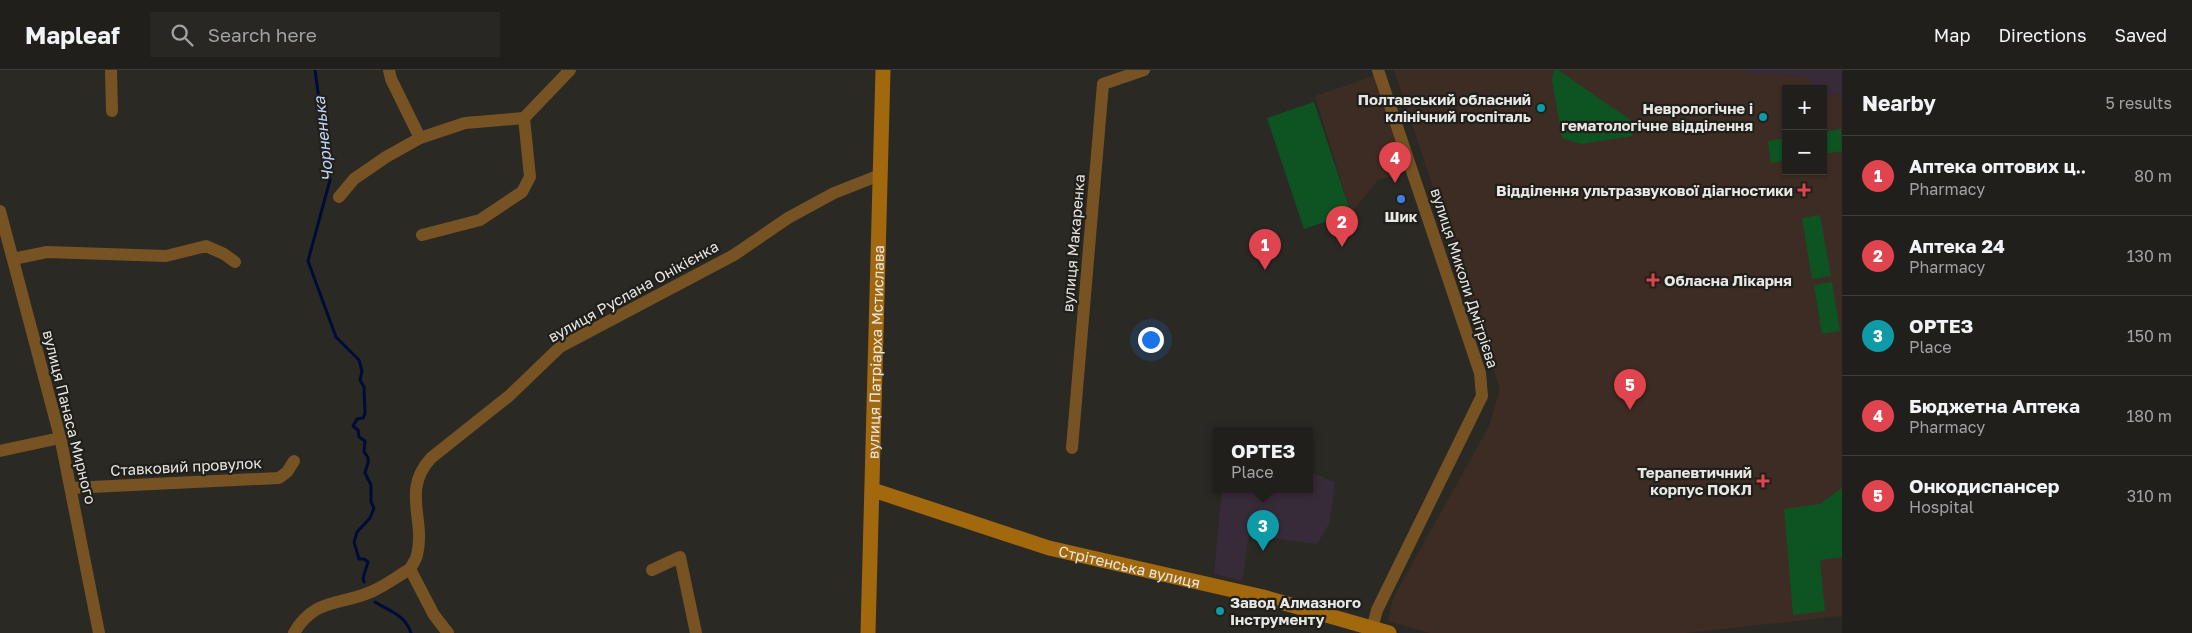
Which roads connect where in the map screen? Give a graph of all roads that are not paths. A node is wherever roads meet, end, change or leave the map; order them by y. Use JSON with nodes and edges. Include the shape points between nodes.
{"nodes":[{"id":1,"x":111,"y":70,"type":"edge"},
{"id":2,"x":389,"y":70,"type":"edge"},
{"id":3,"x":570,"y":70,"type":"edge"},
{"id":4,"x":883,"y":70,"type":"edge"},
{"id":5,"x":1144,"y":70,"type":"edge"},
{"id":6,"x":1378,"y":70,"type":"edge"},
{"id":7,"x":112,"y":111,"type":"dead end"},
{"id":8,"x":524,"y":118,"type":"junction"},
{"id":9,"x":420,"y":138,"type":"junction"},
{"id":10,"x":880,"y":175,"type":"junction"},
{"id":11,"x":339,"y":197,"type":"dead end"},
{"id":12,"x":0,"y":211,"type":"edge"},
{"id":13,"x":422,"y":235,"type":"dead end"},
{"id":14,"x":13,"y":259,"type":"junction"},
{"id":15,"x":235,"y":262,"type":"dead end"},
{"id":16,"x":60,"y":438,"type":"junction"},
{"id":17,"x":1072,"y":448,"type":"dead end"},
{"id":18,"x":0,"y":451,"type":"edge"},
{"id":19,"x":294,"y":461,"type":"dead end"},
{"id":20,"x":71,"y":488,"type":"junction"},
{"id":21,"x":873,"y":490,"type":"junction"},
{"id":22,"x":410,"y":569,"type":"junction"},
{"id":23,"x":652,"y":570,"type":"dead end"},
{"id":24,"x":1372,"y":631,"type":"edge"},
{"id":25,"x":99,"y":633,"type":"edge"},
{"id":26,"x":294,"y":633,"type":"edge"},
{"id":27,"x":448,"y":633,"type":"edge"},
{"id":28,"x":696,"y":633,"type":"edge"},
{"id":29,"x":868,"y":633,"type":"edge"},
{"id":30,"x":1389,"y":633,"type":"edge"}],
"edges":[{"from":1,"to":7,"type":"street"},
{"from":2,"to":9,"type":"street"},
{"from":3,"to":8,"type":"street"},
{"from":4,"to":10,"type":"main road","name":"вулиця Патріарха Мстислава"},
{"from":5,"to":17,"type":"street","name":"вулиця Макаренка","via":[[1103,84]]},
{"from":6,"to":24,"type":"street","name":"вулиця Миколи Дмітрієва","via":[[1477,363],[1482,396],[1377,610]]},
{"from":8,"to":9,"type":"street","via":[[465,123]]},
{"from":8,"to":13,"type":"street","via":[[530,177],[522,192],[480,220]]},
{"from":9,"to":11,"type":"street","via":[[354,178]]},
{"from":10,"to":21,"type":"main road","name":"вулиця Патріарха Мстислава"},
{"from":10,"to":22,"type":"street","name":"вулиця Руслана Онікієнка","via":[[834,193],[788,218],[734,255],[551,353],[509,396],[422,468],[414,495],[417,556]]},
{"from":12,"to":14,"type":"street","name":"вулиця Панаса Мирного"},
{"from":14,"to":15,"type":"street","via":[[47,252],[166,256],[206,246]]},
{"from":14,"to":16,"type":"street","name":"вулиця Панаса Мирного"},
{"from":16,"to":18,"type":"street"},
{"from":16,"to":20,"type":"street","name":"вулиця Панаса Мирного"},
{"from":19,"to":20,"type":"street","name":"Ставковий провулок","via":[[279,478]]},
{"from":20,"to":25,"type":"street","name":"вулиця Панаса Мирного"},
{"from":21,"to":24,"type":"main road","name":"Стрітенська вулиця","via":[[1049,548],[1263,597]]},
{"from":21,"to":29,"type":"main road","name":"вулиця Патріарха Мстислава"},
{"from":22,"to":26,"type":"street","via":[[373,591],[313,610]]},
{"from":22,"to":27,"type":"street","via":[[434,615]]},
{"from":23,"to":28,"type":"street","via":[[680,557]]},
{"from":24,"to":30,"type":"main road","name":"Стрітенська вулиця"}]}
